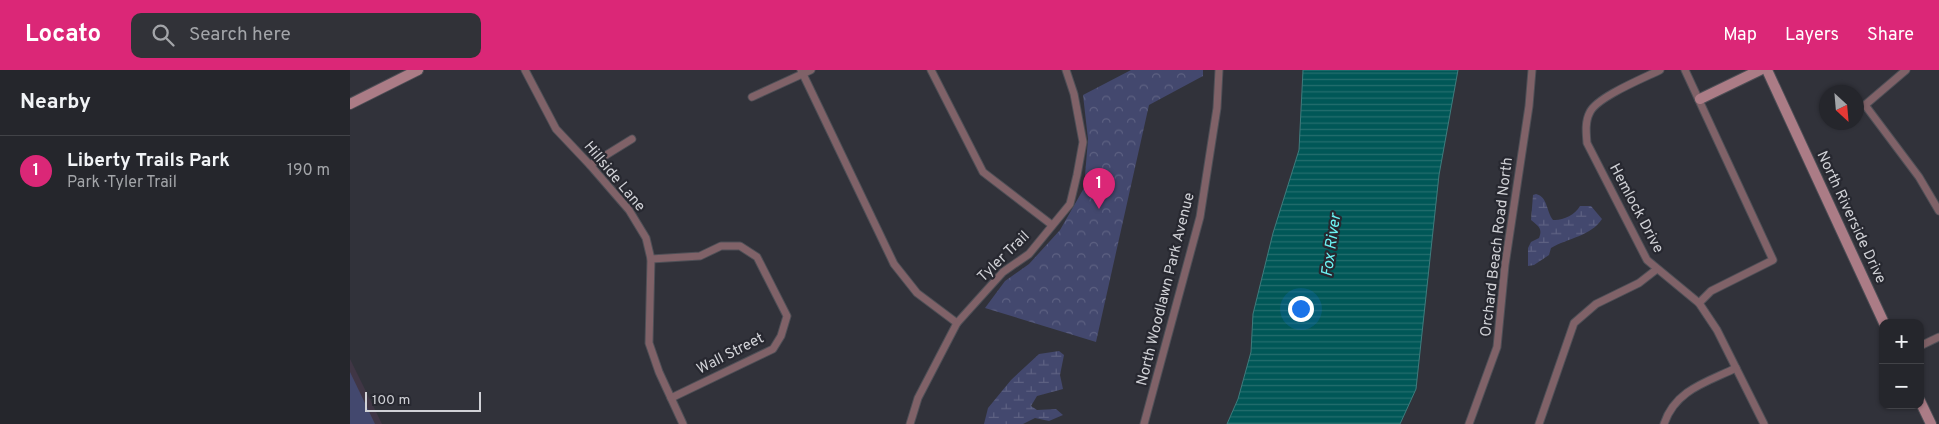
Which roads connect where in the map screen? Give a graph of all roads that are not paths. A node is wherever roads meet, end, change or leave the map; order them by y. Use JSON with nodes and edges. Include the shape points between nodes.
{"nodes":[{"id":1,"x":418,"y":70,"type":"edge"},
{"id":2,"x":525,"y":70,"type":"edge"},
{"id":3,"x":811,"y":70,"type":"edge"},
{"id":4,"x":931,"y":70,"type":"edge"},
{"id":5,"x":1066,"y":70,"type":"edge"},
{"id":6,"x":1219,"y":70,"type":"edge"},
{"id":7,"x":1532,"y":70,"type":"edge"},
{"id":8,"x":1660,"y":70,"type":"edge"},
{"id":9,"x":1685,"y":70,"type":"edge"},
{"id":10,"x":1760,"y":70,"type":"edge"},
{"id":11,"x":1767,"y":70,"type":"edge"},
{"id":12,"x":1906,"y":70,"type":"edge"},
{"id":13,"x":802,"y":72,"type":"edge"},
{"id":14,"x":752,"y":97,"type":"dead end"},
{"id":15,"x":1700,"y":99,"type":"junction"},
{"id":16,"x":350,"y":104,"type":"edge"},
{"id":17,"x":632,"y":139,"type":"dead end"},
{"id":18,"x":590,"y":165,"type":"junction"},
{"id":19,"x":1939,"y":211,"type":"edge"},
{"id":20,"x":1052,"y":225,"type":"junction"},
{"id":21,"x":651,"y":259,"type":"junction"},
{"id":22,"x":1657,"y":269,"type":"junction"},
{"id":23,"x":1698,"y":303,"type":"junction"},
{"id":24,"x":1882,"y":319,"type":"edge"},
{"id":25,"x":957,"y":323,"type":"junction"},
{"id":26,"x":1939,"y":337,"type":"edge"},
{"id":27,"x":1924,"y":344,"type":"edge"},
{"id":28,"x":1736,"y":368,"type":"junction"},
{"id":29,"x":671,"y":398,"type":"junction"},
{"id":30,"x":1924,"y":409,"type":"edge"},
{"id":31,"x":684,"y":424,"type":"edge"},
{"id":32,"x":910,"y":424,"type":"edge"},
{"id":33,"x":1144,"y":424,"type":"edge"},
{"id":34,"x":1469,"y":424,"type":"edge"},
{"id":35,"x":1539,"y":424,"type":"edge"},
{"id":36,"x":1664,"y":424,"type":"edge"},
{"id":37,"x":1764,"y":424,"type":"edge"},
{"id":38,"x":1931,"y":424,"type":"edge"}],
"edges":[{"from":1,"to":16,"type":"street"},
{"from":2,"to":18,"type":"street","name":"Hillside Lane","via":[[556,129]]},
{"from":3,"to":13,"type":"street"},
{"from":4,"to":20,"type":"street","via":[[983,172]]},
{"from":5,"to":20,"type":"street","name":"Tyler Trail","via":[[1083,142],[1070,204]]},
{"from":6,"to":33,"type":"street","name":"North Woodlawn Park Avenue","via":[[1218,108],[1200,217]]},
{"from":7,"to":34,"type":"street","name":"Orchard Beach Road North","via":[[1497,347]]},
{"from":8,"to":22,"type":"street","name":"Hemlock Drive","via":[[1601,100],[1590,111],[1586,126],[1587,143],[1647,260]]},
{"from":9,"to":15,"type":"street"},
{"from":10,"to":15,"type":"street"},
{"from":11,"to":24,"type":"street","name":"North Riverside Drive"},
{"from":12,"to":19,"type":"street","via":[[1865,105],[1919,176]]},
{"from":13,"to":14,"type":"street"},
{"from":13,"to":25,"type":"street","via":[[894,264],[917,293]]},
{"from":15,"to":23,"type":"street","via":[[1773,260],[1712,291]]},
{"from":17,"to":18,"type":"street"},
{"from":18,"to":21,"type":"street","name":"Hillside Lane","via":[[629,210],[646,238]]},
{"from":20,"to":25,"type":"street","name":"Tyler Trail","via":[[1029,254],[1003,272]]},
{"from":21,"to":29,"type":"street","name":"Hillside Lane","via":[[649,343]]},
{"from":21,"to":29,"type":"street","name":"Wall Street","via":[[700,256],[721,246],[740,246],[757,257],[787,316],[773,349]]},
{"from":22,"to":23,"type":"street","name":"Hemlock Drive"},
{"from":22,"to":35,"type":"street","via":[[1638,283],[1596,304],[1574,323]]},
{"from":23,"to":28,"type":"street","name":"Hemlock Drive","via":[[1717,330]]},
{"from":25,"to":32,"type":"street","name":"Tyler Trail","via":[[918,398]]},
{"from":26,"to":27,"type":"street"},
{"from":28,"to":36,"type":"street","via":[[1684,393],[1672,406]]},
{"from":28,"to":37,"type":"street","name":"Hemlock Drive"},
{"from":29,"to":31,"type":"street","name":"Hillside Lane"},
{"from":30,"to":38,"type":"street"}]}
